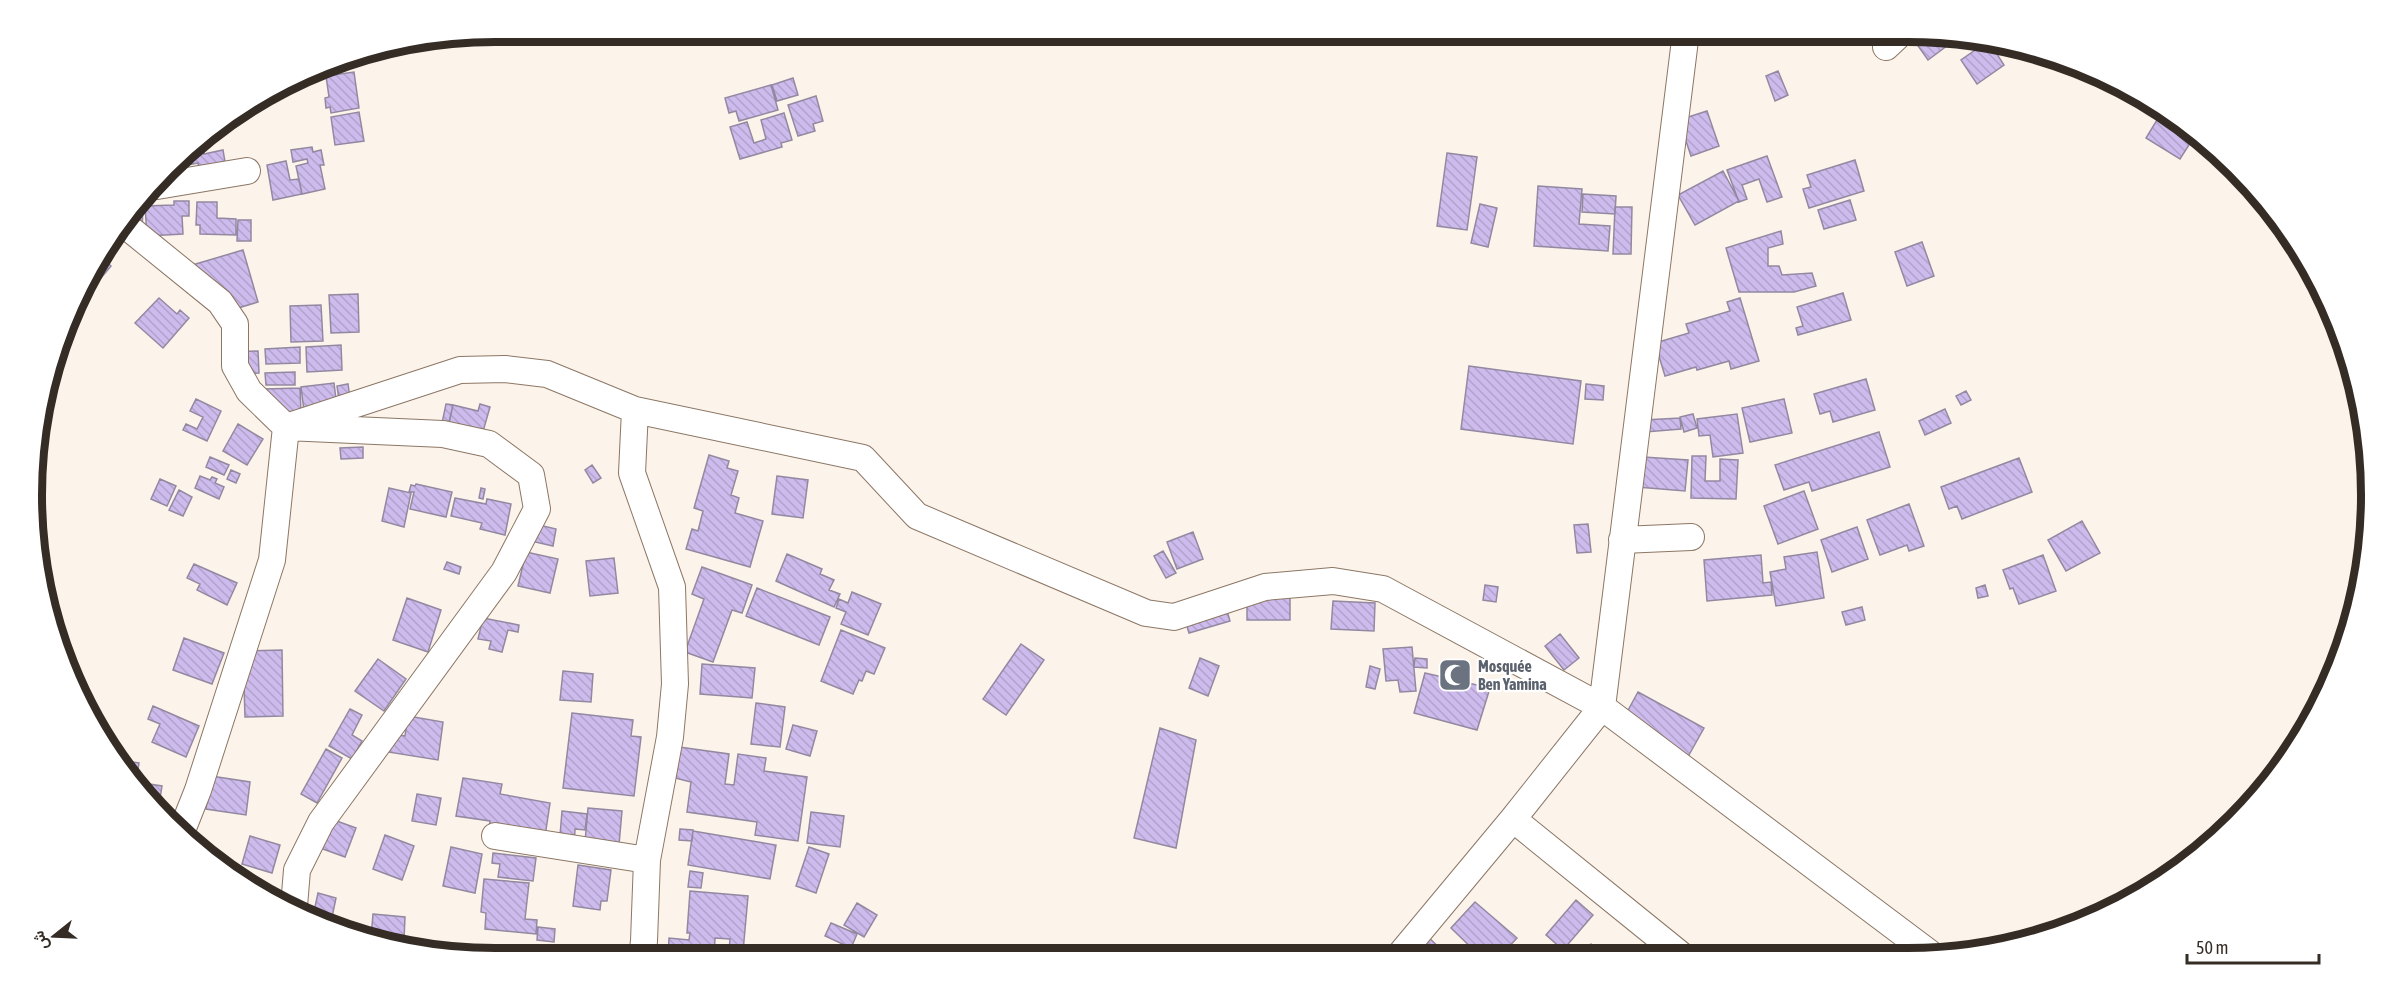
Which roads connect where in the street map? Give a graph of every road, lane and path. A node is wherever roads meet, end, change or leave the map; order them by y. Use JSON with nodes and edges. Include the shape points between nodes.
{"nodes":[{"id":1,"x":1685,"y":42,"type":"edge"},
{"id":2,"x":247,"y":171,"type":"dead end"},
{"id":3,"x":165,"y":185,"type":"edge"},
{"id":4,"x":129,"y":228,"type":"edge"},
{"id":5,"x":635,"y":410,"type":"junction"},
{"id":6,"x":286,"y":427,"type":"junction"},
{"id":7,"x":1691,"y":537,"type":"dead end"},
{"id":8,"x":1622,"y":540,"type":"junction"},
{"id":9,"x":1602,"y":707,"type":"junction"},
{"id":10,"x":1513,"y":819,"type":"junction"},
{"id":11,"x":184,"y":824,"type":"edge"},
{"id":12,"x":495,"y":836,"type":"dead end"},
{"id":13,"x":647,"y":860,"type":"junction"},
{"id":14,"x":294,"y":901,"type":"edge"},
{"id":15,"x":643,"y":948,"type":"edge"},
{"id":16,"x":1406,"y":948,"type":"edge"},
{"id":17,"x":1672,"y":948,"type":"edge"},
{"id":18,"x":1922,"y":948,"type":"edge"}],
"edges":[{"from":1,"to":8,"type":"street"},
{"from":2,"to":3,"type":"street"},
{"from":4,"to":6,"type":"street","via":[[220,302],[235,324],[235,366],[249,391]]},
{"from":5,"to":6,"type":"street","via":[[547,374],[505,369],[460,370]]},
{"from":5,"to":9,"type":"street","via":[[863,458],[917,516],[1146,613],[1174,617],[1265,587],[1333,582],[1383,589]]},
{"from":5,"to":13,"type":"street","via":[[632,473],[672,587],[675,684],[670,737]]},
{"from":6,"to":11,"type":"street","via":[[272,560]]},
{"from":6,"to":14,"type":"street","via":[[443,435],[489,444],[531,476],[537,508],[504,572],[321,822],[297,870]]},
{"from":7,"to":8,"type":"street"},
{"from":8,"to":9,"type":"street"},
{"from":9,"to":10,"type":"street"},
{"from":9,"to":18,"type":"street"},
{"from":10,"to":16,"type":"street"},
{"from":10,"to":17,"type":"street"},
{"from":12,"to":13,"type":"street"},
{"from":13,"to":15,"type":"street"}]}
